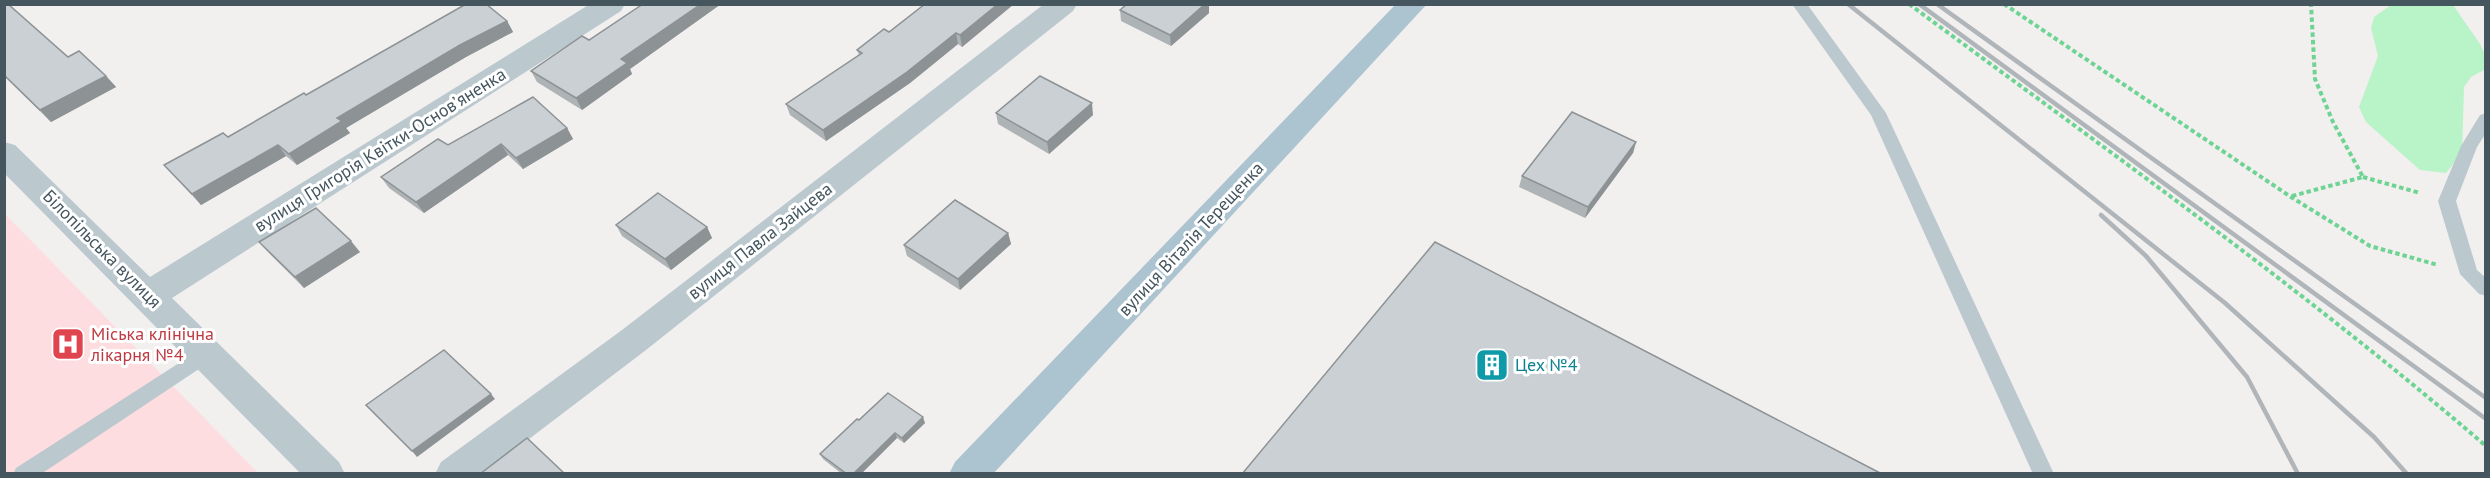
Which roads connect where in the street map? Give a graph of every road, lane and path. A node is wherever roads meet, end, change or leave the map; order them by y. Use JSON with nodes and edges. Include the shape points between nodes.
{"nodes":[{"id":1,"x":611,"y":4,"type":"edge"},
{"id":2,"x":1063,"y":4,"type":"edge"},
{"id":3,"x":1413,"y":4,"type":"edge"},
{"id":4,"x":1799,"y":4,"type":"edge"},
{"id":5,"x":1909,"y":4,"type":"edge"},
{"id":6,"x":2004,"y":4,"type":"edge"},
{"id":7,"x":2311,"y":4,"type":"edge"},
{"id":8,"x":2486,"y":119,"type":"edge"},
{"id":9,"x":4,"y":153,"type":"edge"},
{"id":10,"x":2363,"y":177,"type":"junction"},
{"id":11,"x":2291,"y":197,"type":"junction"},
{"id":12,"x":2447,"y":201,"type":"junction"},
{"id":13,"x":2469,"y":274,"type":"junction"},
{"id":14,"x":2486,"y":289,"type":"edge"},
{"id":15,"x":148,"y":296,"type":"junction"},
{"id":16,"x":207,"y":353,"type":"junction"},
{"id":17,"x":2486,"y":446,"type":"edge"},
{"id":18,"x":23,"y":474,"type":"edge"},
{"id":19,"x":326,"y":474,"type":"edge"},
{"id":20,"x":454,"y":474,"type":"edge"},
{"id":21,"x":968,"y":474,"type":"edge"},
{"id":22,"x":2044,"y":474,"type":"edge"}],
"edges":[{"from":1,"to":15,"type":"street","name":"вулиця Григорія Квітки-Основʼяненка"},
{"from":2,"to":20,"type":"street","name":"вулиця Павла Зайцева","via":[[634,340]]},
{"from":3,"to":21,"type":"main road","name":"вулиця Віталія Терещенка"},
{"from":4,"to":22,"type":"lane","via":[[1878,113]]},
{"from":5,"to":17,"type":"path","via":[[2253,258]]},
{"from":6,"to":11,"type":"path"},
{"from":7,"to":10,"type":"path","via":[[2315,79]]},
{"from":8,"to":12,"type":"lane","via":[[2469,146]]},
{"from":9,"to":15,"type":"street","name":"Білопільська вулиця"},
{"from":10,"to":11,"type":"path"},
{"from":10,"to":12,"type":"path"},
{"from":11,"to":13,"type":"path","via":[[2370,246]]},
{"from":12,"to":13,"type":"lane"},
{"from":13,"to":14,"type":"lane"},
{"from":15,"to":16,"type":"street","name":"Білопільська вулиця"},
{"from":16,"to":18,"type":"lane"},
{"from":16,"to":19,"type":"street","name":"Білопільська вулиця"}]}
